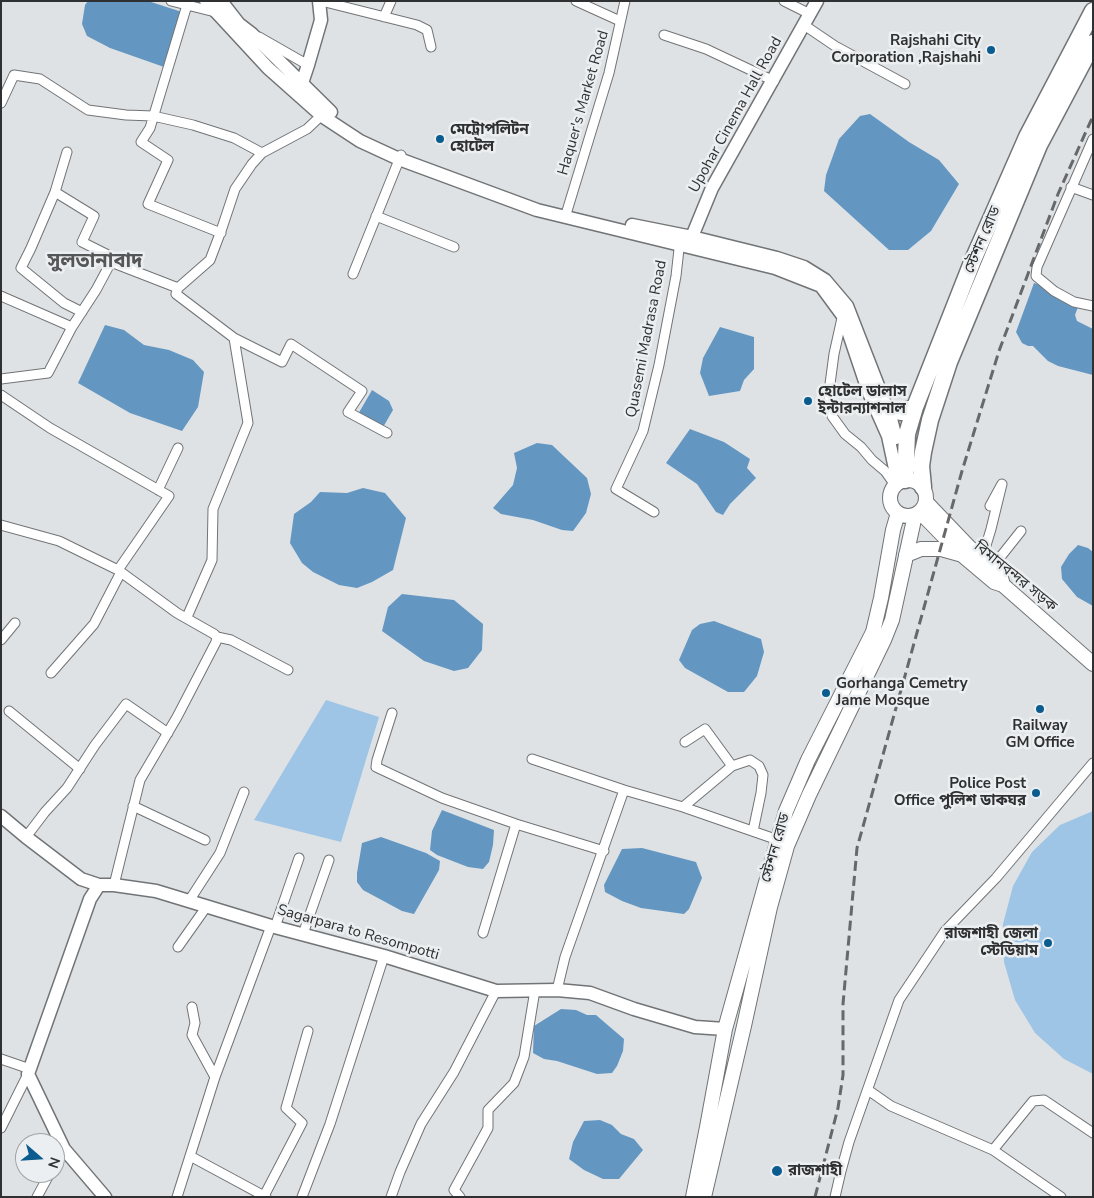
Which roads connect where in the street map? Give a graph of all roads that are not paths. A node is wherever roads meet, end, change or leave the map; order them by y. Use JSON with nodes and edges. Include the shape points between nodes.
{"nodes":[{"id":1,"x":172,"y":1,"type":"edge"},
{"id":2,"x":206,"y":1,"type":"edge"},
{"id":3,"x":320,"y":1,"type":"edge"},
{"id":4,"x":391,"y":1,"type":"edge"},
{"id":5,"x":576,"y":1,"type":"edge"},
{"id":6,"x":625,"y":1,"type":"edge"},
{"id":7,"x":784,"y":1,"type":"edge"},
{"id":8,"x":818,"y":1,"type":"edge"},
{"id":9,"x":187,"y":5,"type":"junction"},
{"id":10,"x":220,"y":7,"type":"edge"},
{"id":11,"x":1093,"y":11,"type":"edge"},
{"id":12,"x":384,"y":17,"type":"junction"},
{"id":13,"x":807,"y":20,"type":"junction"},
{"id":14,"x":620,"y":21,"type":"junction"},
{"id":15,"x":252,"y":34,"type":"junction"},
{"id":16,"x":664,"y":35,"type":"dead end"},
{"id":17,"x":1093,"y":43,"type":"edge"},
{"id":18,"x":431,"y":47,"type":"dead end"},
{"id":19,"x":308,"y":65,"type":"junction"},
{"id":20,"x":774,"y":81,"type":"junction"},
{"id":21,"x":905,"y":84,"type":"dead end"},
{"id":22,"x":298,"y":88,"type":"junction"},
{"id":23,"x":1,"y":103,"type":"edge"},
{"id":24,"x":325,"y":112,"type":"junction"},
{"id":25,"x":153,"y":116,"type":"junction"},
{"id":26,"x":1093,"y":139,"type":"edge"},
{"id":27,"x":67,"y":152,"type":"dead end"},
{"id":28,"x":262,"y":153,"type":"junction"},
{"id":29,"x":400,"y":156,"type":"junction"},
{"id":30,"x":1071,"y":187,"type":"junction"},
{"id":31,"x":55,"y":192,"type":"junction"},
{"id":32,"x":1093,"y":195,"type":"edge"},
{"id":33,"x":567,"y":211,"type":"junction"},
{"id":34,"x":376,"y":216,"type":"junction"},
{"id":35,"x":221,"y":233,"type":"junction"},
{"id":36,"x":685,"y":240,"type":"junction"},
{"id":37,"x":454,"y":248,"type":"dead end"},
{"id":38,"x":110,"y":262,"type":"junction"},
{"id":39,"x":353,"y":274,"type":"dead end"},
{"id":40,"x":178,"y":288,"type":"junction"},
{"id":41,"x":1,"y":296,"type":"edge"},
{"id":42,"x":1093,"y":306,"type":"edge"},
{"id":43,"x":845,"y":311,"type":"junction"},
{"id":44,"x":82,"y":312,"type":"junction"},
{"id":45,"x":72,"y":327,"type":"junction"},
{"id":46,"x":234,"y":338,"type":"junction"},
{"id":47,"x":1,"y":380,"type":"edge"},
{"id":48,"x":1,"y":395,"type":"edge"},
{"id":49,"x":915,"y":407,"type":"junction"},
{"id":50,"x":887,"y":410,"type":"junction"},
{"id":51,"x":387,"y":433,"type":"dead end"},
{"id":52,"x":178,"y":448,"type":"dead end"},
{"id":53,"x":901,"y":482,"type":"junction"},
{"id":54,"x":158,"y":490,"type":"junction"},
{"id":55,"x":921,"y":504,"type":"junction"},
{"id":56,"x":990,"y":506,"type":"dead end"},
{"id":57,"x":654,"y":512,"type":"dead end"},
{"id":58,"x":898,"y":513,"type":"junction"},
{"id":59,"x":1,"y":526,"type":"edge"},
{"id":60,"x":1021,"y":530,"type":"dead end"},
{"id":61,"x":906,"y":554,"type":"junction"},
{"id":62,"x":962,"y":555,"type":"junction"},
{"id":63,"x":985,"y":567,"type":"junction"},
{"id":64,"x":119,"y":571,"type":"junction"},
{"id":65,"x":187,"y":618,"type":"junction"},
{"id":66,"x":15,"y":623,"type":"dead end"},
{"id":67,"x":217,"y":637,"type":"junction"},
{"id":68,"x":1,"y":640,"type":"edge"},
{"id":69,"x":1092,"y":660,"type":"edge"},
{"id":70,"x":288,"y":670,"type":"dead end"},
{"id":71,"x":51,"y":673,"type":"dead end"},
{"id":72,"x":9,"y":711,"type":"dead end"},
{"id":73,"x":392,"y":713,"type":"dead end"},
{"id":74,"x":168,"y":733,"type":"junction"},
{"id":75,"x":685,"y":742,"type":"dead end"},
{"id":76,"x":532,"y":758,"type":"dead end"},
{"id":77,"x":1093,"y":763,"type":"edge"},
{"id":78,"x":732,"y":766,"type":"junction"},
{"id":79,"x":80,"y":769,"type":"junction"},
{"id":80,"x":624,"y":790,"type":"junction"},
{"id":81,"x":244,"y":792,"type":"dead end"},
{"id":82,"x":133,"y":806,"type":"junction"},
{"id":83,"x":683,"y":807,"type":"junction"},
{"id":84,"x":1,"y":816,"type":"edge"},
{"id":85,"x":516,"y":824,"type":"junction"},
{"id":86,"x":753,"y":831,"type":"junction"},
{"id":87,"x":26,"y":838,"type":"junction"},
{"id":88,"x":204,"y":840,"type":"dead end"},
{"id":89,"x":778,"y":840,"type":"junction"},
{"id":90,"x":604,"y":851,"type":"junction"},
{"id":91,"x":299,"y":858,"type":"dead end"},
{"id":92,"x":329,"y":860,"type":"dead end"},
{"id":93,"x":99,"y":885,"type":"junction"},
{"id":94,"x":114,"y":885,"type":"junction"},
{"id":95,"x":189,"y":901,"type":"junction"},
{"id":96,"x":207,"y":906,"type":"junction"},
{"id":97,"x":273,"y":926,"type":"junction"},
{"id":98,"x":483,"y":933,"type":"dead end"},
{"id":99,"x":303,"y":934,"type":"junction"},
{"id":100,"x":178,"y":947,"type":"dead end"},
{"id":101,"x":384,"y":956,"type":"junction"},
{"id":102,"x":535,"y":990,"type":"junction"},
{"id":103,"x":557,"y":990,"type":"junction"},
{"id":104,"x":496,"y":991,"type":"junction"},
{"id":105,"x":192,"y":1007,"type":"dead end"},
{"id":106,"x":725,"y":1029,"type":"junction"},
{"id":107,"x":308,"y":1031,"type":"dead end"},
{"id":108,"x":1,"y":1059,"type":"edge"},
{"id":109,"x":29,"y":1071,"type":"junction"},
{"id":110,"x":216,"y":1076,"type":"junction"},
{"id":111,"x":868,"y":1090,"type":"junction"},
{"id":112,"x":1,"y":1128,"type":"edge"},
{"id":113,"x":57,"y":1133,"type":"edge"},
{"id":114,"x":1093,"y":1133,"type":"edge"},
{"id":115,"x":65,"y":1150,"type":"edge"},
{"id":116,"x":993,"y":1150,"type":"junction"},
{"id":117,"x":190,"y":1156,"type":"junction"},
{"id":118,"x":45,"y":1183,"type":"edge"},
{"id":119,"x":265,"y":1196,"type":"edge"},
{"id":120,"x":37,"y":1197,"type":"edge"},
{"id":121,"x":104,"y":1197,"type":"edge"},
{"id":122,"x":177,"y":1197,"type":"edge"},
{"id":123,"x":302,"y":1197,"type":"edge"},
{"id":124,"x":391,"y":1197,"type":"edge"},
{"id":125,"x":460,"y":1197,"type":"edge"},
{"id":126,"x":693,"y":1197,"type":"edge"},
{"id":127,"x":704,"y":1197,"type":"edge"},
{"id":128,"x":835,"y":1197,"type":"edge"},
{"id":129,"x":1061,"y":1197,"type":"edge"}],
"edges":[{"from":1,"to":9,"type":"street"},
{"from":2,"to":10,"type":"main road"},
{"from":3,"to":12,"type":"street"},
{"from":3,"to":19,"type":"main road","via":[[321,20]]},
{"from":4,"to":12,"type":"street"},
{"from":5,"to":14,"type":"street"},
{"from":6,"to":14,"type":"street","name":"Haquer's Market Road"},
{"from":7,"to":13,"type":"street"},
{"from":8,"to":13,"type":"main road","name":"Upohar Cinema Hall Road"},
{"from":9,"to":10,"type":"street"},
{"from":9,"to":25,"type":"street"},
{"from":10,"to":15,"type":"main road"},
{"from":10,"to":22,"type":"main road","via":[[268,68]]},
{"from":11,"to":49,"type":"highway","name":"স্টেশন রোড","via":[[1027,137],[973,260]]},
{"from":12,"to":18,"type":"street","via":[[427,30]]},
{"from":13,"to":20,"type":"main road","name":"Upohar Cinema Hall Road"},
{"from":13,"to":21,"type":"street","via":[[835,46]]},
{"from":14,"to":33,"type":"street","name":"Haquer's Market Road","via":[[609,73]]},
{"from":15,"to":19,"type":"street"},
{"from":15,"to":22,"type":"main road"},
{"from":16,"to":20,"type":"street","via":[[706,49]]},
{"from":17,"to":55,"type":"highway","name":"স্টেশন রোড","via":[[1039,145],[949,362],[923,452]]},
{"from":19,"to":22,"type":"main road"},
{"from":20,"to":36,"type":"main road","name":"Upohar Cinema Hall Road"},
{"from":22,"to":24,"type":"main road"},
{"from":23,"to":25,"type":"street","via":[[14,75],[40,79],[88,110]]},
{"from":24,"to":28,"type":"street","via":[[307,129]]},
{"from":24,"to":29,"type":"main road"},
{"from":25,"to":28,"type":"street","via":[[234,138]]},
{"from":25,"to":35,"type":"street","via":[[142,142],[168,160],[148,204]]},
{"from":26,"to":30,"type":"street"},
{"from":27,"to":31,"type":"street"},
{"from":28,"to":35,"type":"street","via":[[234,189]]},
{"from":29,"to":33,"type":"main road","via":[[536,205]]},
{"from":29,"to":34,"type":"street"},
{"from":29,"to":36,"type":"main road","via":[[537,210]]},
{"from":30,"to":32,"type":"street"},
{"from":30,"to":42,"type":"street","via":[[1036,276],[1074,302]]},
{"from":31,"to":38,"type":"street","via":[[94,216],[82,242],[106,254]]},
{"from":31,"to":44,"type":"street","via":[[21,268],[64,303]]},
{"from":33,"to":36,"type":"main road"},
{"from":34,"to":37,"type":"street"},
{"from":34,"to":39,"type":"street"},
{"from":35,"to":40,"type":"street","via":[[210,260]]},
{"from":36,"to":43,"type":"main road","via":[[778,258],[804,267],[826,280]]},
{"from":36,"to":57,"type":"street","name":"Quasemi Madrasa Road","via":[[643,431],[616,489]]},
{"from":38,"to":40,"type":"street"},
{"from":38,"to":44,"type":"street"},
{"from":40,"to":46,"type":"street","via":[[176,294]]},
{"from":41,"to":45,"type":"street"},
{"from":43,"to":50,"type":"main road"},
{"from":43,"to":53,"type":"main road","via":[[869,393],[888,436]]},
{"from":43,"to":53,"type":"street","via":[[830,384],[832,416],[844,434]]},
{"from":44,"to":45,"type":"street"},
{"from":45,"to":47,"type":"street","via":[[48,372]]},
{"from":46,"to":51,"type":"street","via":[[282,362],[291,344],[362,390],[348,412]]},
{"from":46,"to":65,"type":"street","via":[[248,423],[213,509],[212,560]]},
{"from":48,"to":54,"type":"street","via":[[50,428]]},
{"from":49,"to":50,"type":"highway","via":[[902,412]]},
{"from":49,"to":53,"type":"highway","name":"স্টেশন রোড","via":[[907,434]]},
{"from":50,"to":53,"type":"main road","via":[[895,433]]},
{"from":52,"to":54,"type":"street"},
{"from":53,"to":55,"type":"main road","via":[[915,481]]},
{"from":53,"to":58,"type":"main road","via":[[890,496]]},
{"from":54,"to":64,"type":"street","via":[[168,496]]},
{"from":55,"to":58,"type":"main road","via":[[910,516]]},
{"from":55,"to":61,"type":"main road","name":"স্টেশন রোড"},
{"from":55,"to":62,"type":"main road","name":"বিমানবন্দর সড়ক"},
{"from":55,"to":63,"type":"main road"},
{"from":56,"to":63,"type":"street","via":[[1002,484]]},
{"from":58,"to":89,"type":"main road","name":"স্টেশন রোড","via":[[873,632],[808,760],[786,811]]},
{"from":59,"to":64,"type":"street","via":[[59,541]]},
{"from":60,"to":63,"type":"street"},
{"from":61,"to":62,"type":"main road","via":[[921,549],[941,549]]},
{"from":61,"to":127,"type":"main road","name":"স্টেশন রোড","via":[[892,620],[884,640],[808,795],[787,846],[770,907]]},
{"from":62,"to":63,"type":"main road","name":"বিমানবন্দর সড়ক"},
{"from":63,"to":69,"type":"main road","name":"বিমানবন্দর সড়ক","via":[[1000,574],[1003,584]]},
{"from":64,"to":65,"type":"street"},
{"from":64,"to":71,"type":"street","via":[[94,624]]},
{"from":65,"to":67,"type":"street"},
{"from":66,"to":68,"type":"street"},
{"from":67,"to":70,"type":"street","via":[[232,640]]},
{"from":67,"to":74,"type":"street"},
{"from":72,"to":79,"type":"street"},
{"from":73,"to":85,"type":"street","via":[[376,768],[442,798]]},
{"from":74,"to":79,"type":"street","via":[[126,704]]},
{"from":74,"to":82,"type":"street","via":[[140,780]]},
{"from":75,"to":78,"type":"street","via":[[705,729]]},
{"from":76,"to":80,"type":"street"},
{"from":77,"to":111,"type":"street","via":[[996,878],[945,931],[899,1000]]},
{"from":78,"to":83,"type":"street"},
{"from":78,"to":86,"type":"street","via":[[750,760],[759,766],[763,775]]},
{"from":79,"to":87,"type":"street"},
{"from":80,"to":83,"type":"street"},
{"from":80,"to":90,"type":"street"},
{"from":81,"to":95,"type":"street","via":[[220,853]]},
{"from":82,"to":88,"type":"street"},
{"from":82,"to":94,"type":"street"},
{"from":83,"to":86,"type":"street"},
{"from":84,"to":87,"type":"main road","name":"Sagarpara to Resompotti"},
{"from":85,"to":90,"type":"street"},
{"from":85,"to":98,"type":"street"},
{"from":86,"to":89,"type":"street"},
{"from":87,"to":93,"type":"main road","name":"Sagarpara to Resompotti","via":[[81,879]]},
{"from":89,"to":106,"type":"main road","name":"স্টেশন রোড"},
{"from":90,"to":103,"type":"street","via":[[565,957]]},
{"from":91,"to":97,"type":"street"},
{"from":92,"to":99,"type":"street"},
{"from":93,"to":94,"type":"main road","name":"Sagarpara to Resompotti"},
{"from":93,"to":109,"type":"main road","via":[[90,899]]},
{"from":94,"to":95,"type":"main road","name":"Sagarpara to Resompotti","via":[[156,891]]},
{"from":95,"to":96,"type":"main road","name":"Sagarpara to Resompotti"},
{"from":96,"to":97,"type":"main road","name":"Sagarpara to Resompotti"},
{"from":96,"to":100,"type":"street"},
{"from":97,"to":99,"type":"main road","name":"Sagarpara to Resompotti"},
{"from":97,"to":110,"type":"street"},
{"from":99,"to":101,"type":"main road","name":"Sagarpara to Resompotti"},
{"from":101,"to":104,"type":"main road","name":"Sagarpara to Resompotti"},
{"from":101,"to":123,"type":"street","via":[[330,1124]]},
{"from":102,"to":103,"type":"main road","name":"Sagarpara to Resompotti"},
{"from":102,"to":104,"type":"main road","name":"Sagarpara to Resompotti"},
{"from":102,"to":125,"type":"street","via":[[524,1058],[514,1083],[488,1110],[488,1128],[454,1190]]},
{"from":103,"to":106,"type":"main road","name":"Sagarpara to Resompotti","via":[[590,993],[695,1027]]},
{"from":104,"to":124,"type":"street","via":[[454,1072],[421,1124]]},
{"from":105,"to":110,"type":"street","via":[[195,1023],[192,1035]]},
{"from":106,"to":126,"type":"main road","name":"স্টেশন রোড"},
{"from":107,"to":119,"type":"street","via":[[286,1108],[302,1123]]},
{"from":108,"to":109,"type":"street"},
{"from":109,"to":112,"type":"street"},
{"from":109,"to":113,"type":"main road"},
{"from":110,"to":117,"type":"street"},
{"from":111,"to":116,"type":"street","via":[[892,1106]]},
{"from":111,"to":128,"type":"street","via":[[849,1142]]},
{"from":114,"to":116,"type":"street","via":[[1044,1100],[1033,1101]]},
{"from":115,"to":121,"type":"main road"},
{"from":116,"to":129,"type":"street"},
{"from":117,"to":119,"type":"street"},
{"from":117,"to":122,"type":"street"},
{"from":118,"to":120,"type":"street"}]}
